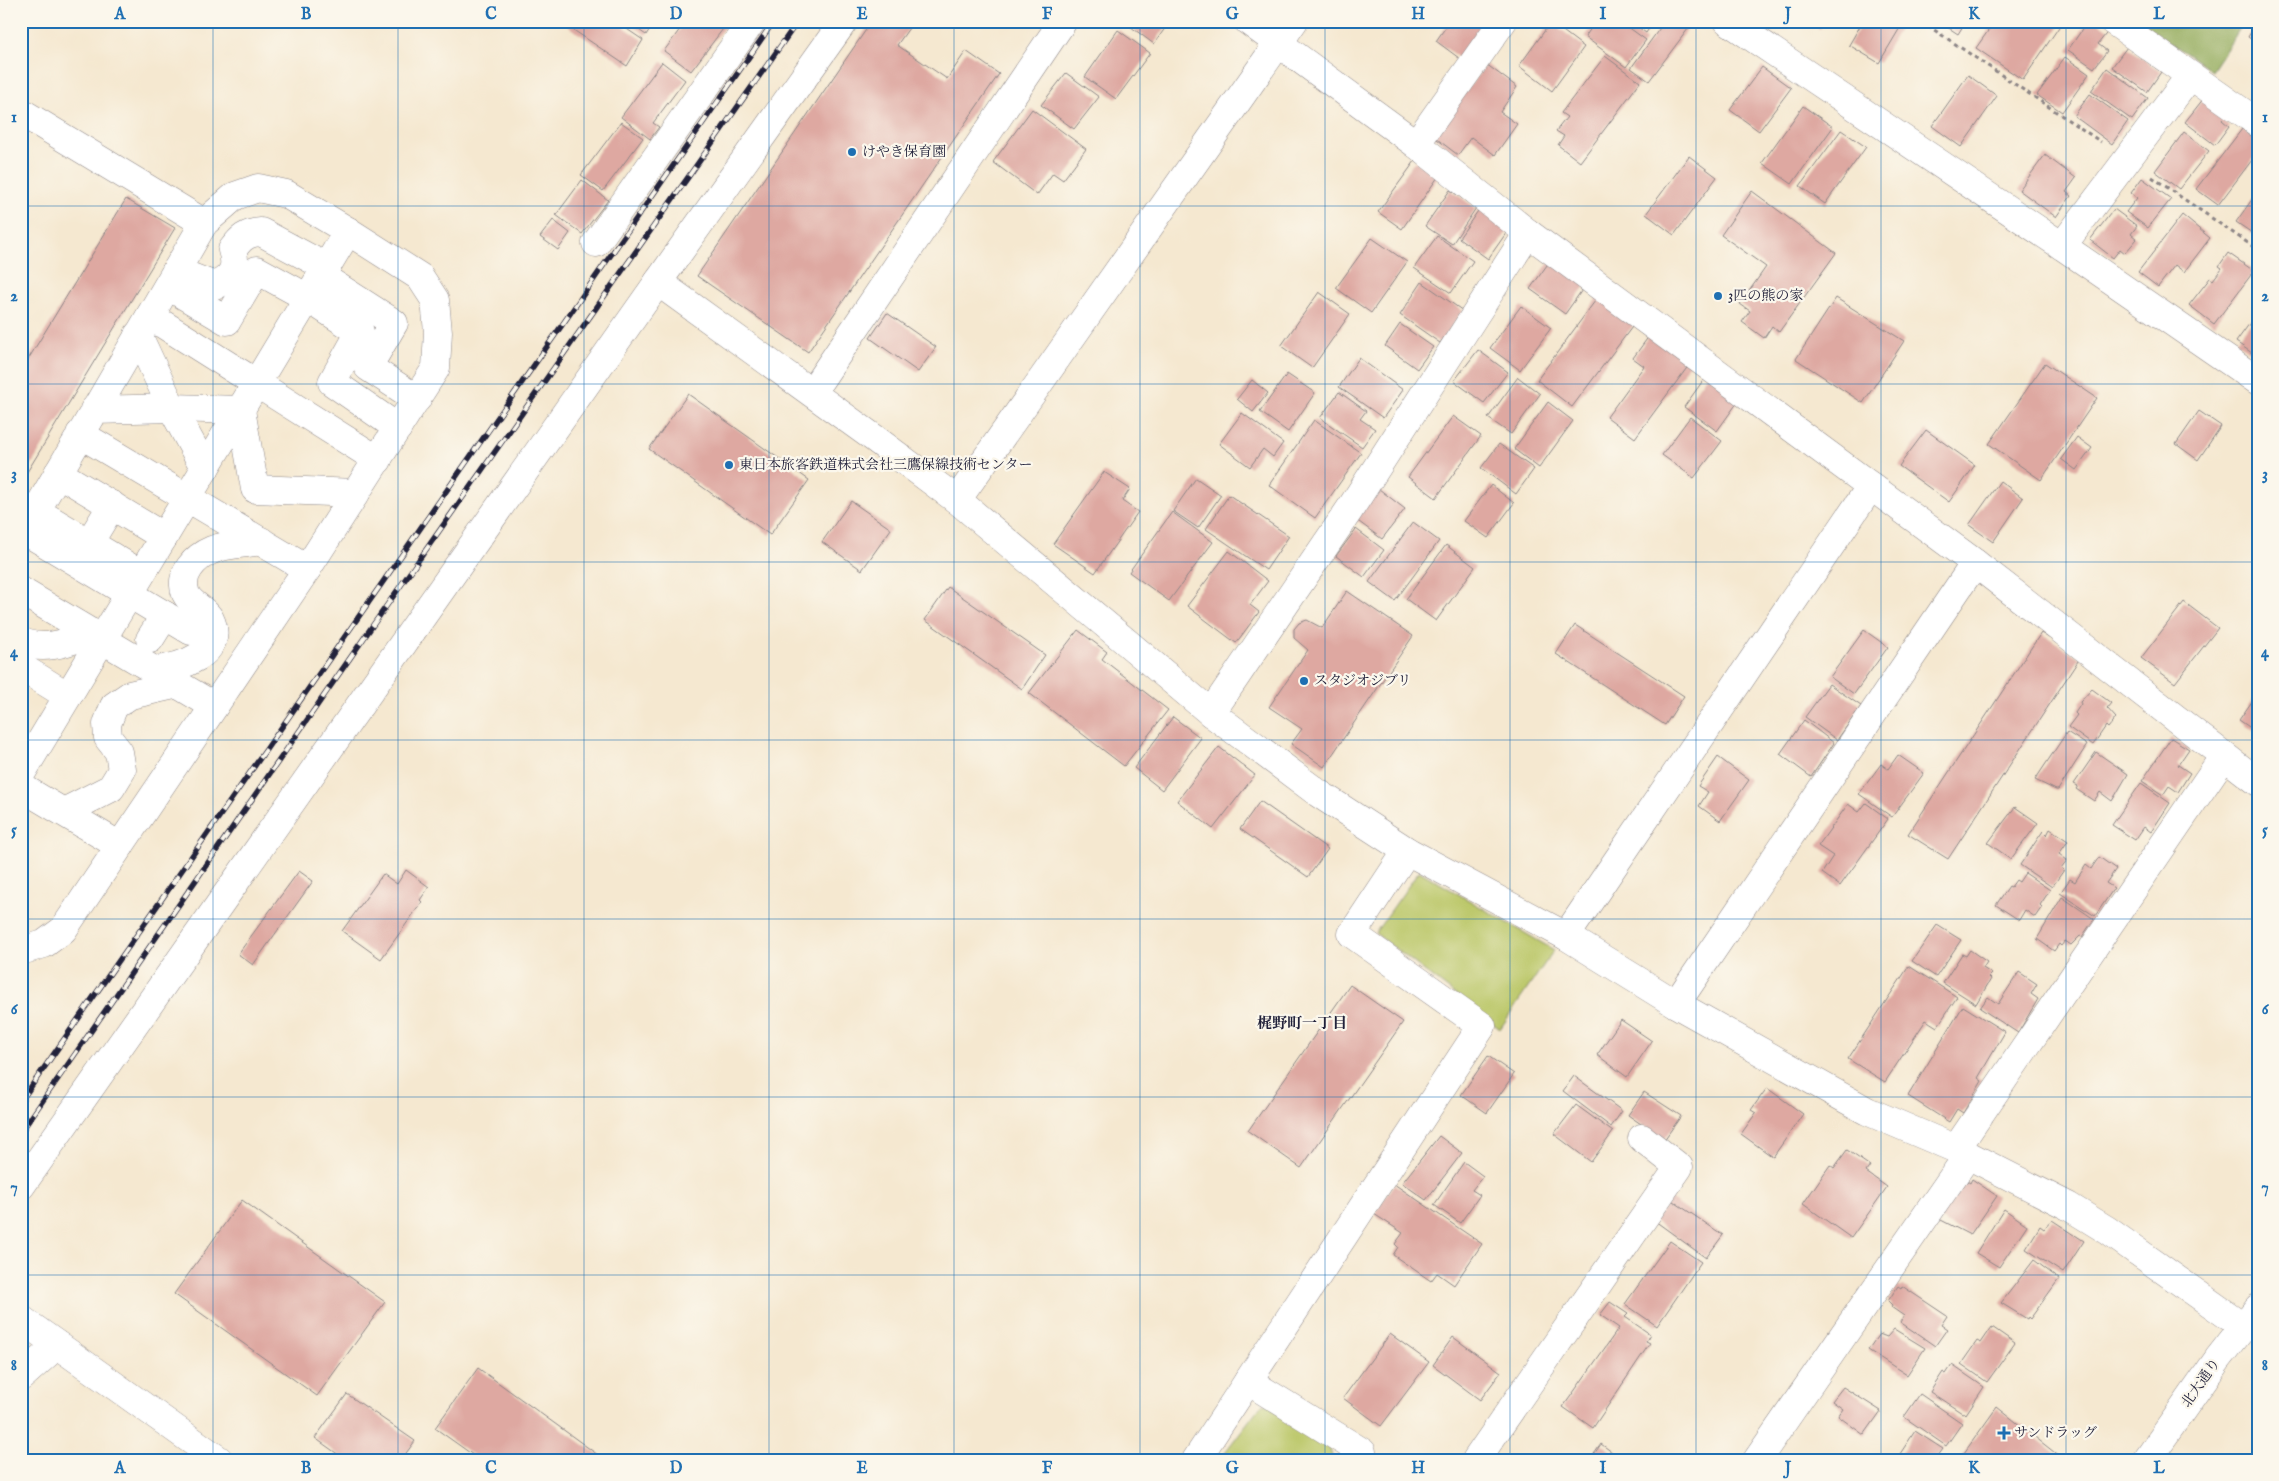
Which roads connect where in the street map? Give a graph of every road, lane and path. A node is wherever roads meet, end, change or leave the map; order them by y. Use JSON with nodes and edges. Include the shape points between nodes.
{"nodes":[{"id":1,"x":752,"y":21,"type":"edge"},
{"id":2,"x":844,"y":21,"type":"edge"},
{"id":3,"x":1063,"y":21,"type":"edge"},
{"id":4,"x":1248,"y":21,"type":"edge"},
{"id":5,"x":1294,"y":21,"type":"edge"},
{"id":6,"x":1503,"y":21,"type":"edge"},
{"id":7,"x":1728,"y":21,"type":"edge"},
{"id":8,"x":1921,"y":21,"type":"edge"},
{"id":9,"x":2113,"y":21,"type":"edge"},
{"id":10,"x":1278,"y":43,"type":"junction"},
{"id":11,"x":2190,"y":76,"type":"junction"},
{"id":12,"x":21,"y":112,"type":"edge"},
{"id":13,"x":2258,"y":122,"type":"edge"},
{"id":14,"x":1416,"y":144,"type":"junction"},
{"id":15,"x":2126,"y":159,"type":"junction"},
{"id":16,"x":204,"y":223,"type":"junction"},
{"id":17,"x":348,"y":231,"type":"junction"},
{"id":18,"x":1528,"y":233,"type":"junction"},
{"id":19,"x":596,"y":242,"type":"dead end"},
{"id":20,"x":2062,"y":246,"type":"junction"},
{"id":21,"x":2258,"y":250,"type":"edge"},
{"id":22,"x":172,"y":278,"type":"junction"},
{"id":23,"x":318,"y":281,"type":"junction"},
{"id":24,"x":658,"y":282,"type":"junction"},
{"id":25,"x":144,"y":326,"type":"junction"},
{"id":26,"x":2258,"y":381,"type":"edge"},
{"id":27,"x":256,"y":384,"type":"junction"},
{"id":28,"x":812,"y":392,"type":"junction"},
{"id":29,"x":417,"y":399,"type":"junction"},
{"id":30,"x":172,"y":408,"type":"junction"},
{"id":31,"x":94,"y":410,"type":"junction"},
{"id":32,"x":241,"y":410,"type":"junction"},
{"id":33,"x":398,"y":428,"type":"junction"},
{"id":34,"x":80,"y":434,"type":"junction"},
{"id":35,"x":378,"y":460,"type":"junction"},
{"id":36,"x":205,"y":469,"type":"junction"},
{"id":37,"x":58,"y":472,"type":"junction"},
{"id":38,"x":1871,"y":486,"type":"junction"},
{"id":39,"x":255,"y":488,"type":"junction"},
{"id":40,"x":356,"y":493,"type":"junction"},
{"id":41,"x":188,"y":498,"type":"junction"},
{"id":42,"x":957,"y":500,"type":"junction"},
{"id":43,"x":112,"y":505,"type":"junction"},
{"id":44,"x":232,"y":524,"type":"junction"},
{"id":45,"x":26,"y":528,"type":"edge"},
{"id":46,"x":164,"y":537,"type":"junction"},
{"id":47,"x":261,"y":541,"type":"junction"},
{"id":48,"x":89,"y":543,"type":"junction"},
{"id":49,"x":1975,"y":563,"type":"junction"},
{"id":50,"x":307,"y":568,"type":"junction"},
{"id":51,"x":136,"y":584,"type":"junction"},
{"id":52,"x":21,"y":591,"type":"edge"},
{"id":53,"x":165,"y":615,"type":"junction"},
{"id":54,"x":192,"y":631,"type":"dead end"},
{"id":55,"x":98,"y":636,"type":"junction"},
{"id":56,"x":150,"y":639,"type":"dead end"},
{"id":57,"x":21,"y":641,"type":"edge"},
{"id":58,"x":21,"y":667,"type":"edge"},
{"id":59,"x":154,"y":670,"type":"junction"},
{"id":60,"x":178,"y":684,"type":"junction"},
{"id":61,"x":68,"y":696,"type":"junction"},
{"id":62,"x":214,"y":706,"type":"junction"},
{"id":63,"x":1210,"y":713,"type":"junction"},
{"id":64,"x":2224,"y":756,"type":"junction"},
{"id":65,"x":21,"y":774,"type":"edge"},
{"id":66,"x":2258,"y":782,"type":"edge"},
{"id":67,"x":21,"y":787,"type":"edge"},
{"id":68,"x":64,"y":812,"type":"junction"},
{"id":69,"x":120,"y":846,"type":"junction"},
{"id":70,"x":1408,"y":851,"type":"junction"},
{"id":71,"x":1566,"y":936,"type":"junction"},
{"id":72,"x":21,"y":951,"type":"edge"},
{"id":73,"x":1676,"y":1004,"type":"junction"},
{"id":74,"x":1642,"y":1138,"type":"dead end"},
{"id":75,"x":1962,"y":1152,"type":"junction"},
{"id":76,"x":21,"y":1186,"type":"edge"},
{"id":77,"x":2251,"y":1318,"type":"edge"},
{"id":78,"x":21,"y":1319,"type":"edge"},
{"id":79,"x":57,"y":1345,"type":"junction"},
{"id":80,"x":21,"y":1377,"type":"edge"},
{"id":81,"x":1248,"y":1381,"type":"junction"},
{"id":82,"x":219,"y":1460,"type":"edge"},
{"id":83,"x":1196,"y":1460,"type":"edge"},
{"id":84,"x":1357,"y":1460,"type":"edge"},
{"id":85,"x":1476,"y":1460,"type":"edge"},
{"id":86,"x":1757,"y":1460,"type":"edge"},
{"id":87,"x":2147,"y":1460,"type":"edge"}],
"edges":[{"from":1,"to":19,"type":"street"},
{"from":2,"to":24,"type":"street"},
{"from":3,"to":28,"type":"street"},
{"from":4,"to":10,"type":"street"},
{"from":5,"to":10,"type":"street"},
{"from":6,"to":14,"type":"street"},
{"from":7,"to":20,"type":"street"},
{"from":8,"to":15,"type":"path"},
{"from":9,"to":11,"type":"street"},
{"from":10,"to":14,"type":"street"},
{"from":10,"to":42,"type":"street"},
{"from":11,"to":13,"type":"street"},
{"from":11,"to":15,"type":"street"},
{"from":12,"to":16,"type":"street"},
{"from":14,"to":18,"type":"street"},
{"from":15,"to":20,"type":"street"},
{"from":15,"to":21,"type":"path"},
{"from":16,"to":17,"type":"street","via":[[235,196],[258,188],[286,194]]},
{"from":16,"to":22,"type":"street"},
{"from":17,"to":23,"type":"street"},
{"from":17,"to":29,"type":"street","via":[[420,277],[435,300],[438,332],[436,368]]},
{"from":18,"to":38,"type":"street"},
{"from":18,"to":63,"type":"street","via":[[1350,509]]},
{"from":20,"to":26,"type":"street"},
{"from":22,"to":23,"type":"street","via":[[227,321],[257,270]]},
{"from":22,"to":23,"type":"street","via":[[215,286],[226,281],[234,271],[232,250],[240,238],[261,232]]},
{"from":22,"to":25,"type":"street"},
{"from":23,"to":27,"type":"street"},
{"from":23,"to":29,"type":"street","via":[[394,323],[368,367]]},
{"from":23,"to":33,"type":"street","via":[[360,332],[332,382]]},
{"from":24,"to":28,"type":"street"},
{"from":24,"to":76,"type":"street"},
{"from":25,"to":27,"type":"street"},
{"from":25,"to":30,"type":"street"},
{"from":25,"to":31,"type":"street"},
{"from":27,"to":32,"type":"street"},
{"from":27,"to":35,"type":"street"},
{"from":28,"to":42,"type":"street"},
{"from":29,"to":33,"type":"street"},
{"from":30,"to":31,"type":"street"},
{"from":30,"to":32,"type":"street"},
{"from":30,"to":36,"type":"street"},
{"from":31,"to":34,"type":"street"},
{"from":32,"to":36,"type":"street"},
{"from":32,"to":39,"type":"street"},
{"from":33,"to":35,"type":"street"},
{"from":34,"to":37,"type":"street"},
{"from":34,"to":41,"type":"street"},
{"from":35,"to":40,"type":"street"},
{"from":36,"to":41,"type":"street"},
{"from":37,"to":43,"type":"street"},
{"from":37,"to":45,"type":"street"},
{"from":38,"to":49,"type":"street"},
{"from":38,"to":71,"type":"street"},
{"from":39,"to":40,"type":"street"},
{"from":39,"to":44,"type":"street"},
{"from":40,"to":50,"type":"street"},
{"from":41,"to":44,"type":"street"},
{"from":41,"to":46,"type":"street"},
{"from":42,"to":63,"type":"street"},
{"from":43,"to":46,"type":"street"},
{"from":43,"to":48,"type":"street"},
{"from":44,"to":47,"type":"street"},
{"from":45,"to":48,"type":"street"},
{"from":45,"to":51,"type":"street"},
{"from":46,"to":51,"type":"street"},
{"from":47,"to":50,"type":"street"},
{"from":47,"to":59,"type":"street","via":[[212,550],[192,563],[184,578],[186,594],[209,617],[213,628],[210,647],[189,662],[171,669]]},
{"from":48,"to":51,"type":"street"},
{"from":49,"to":64,"type":"street"},
{"from":49,"to":73,"type":"street"},
{"from":50,"to":62,"type":"street"},
{"from":51,"to":53,"type":"street"},
{"from":51,"to":55,"type":"street"},
{"from":52,"to":55,"type":"street"},
{"from":53,"to":54,"type":"street"},
{"from":53,"to":56,"type":"street"},
{"from":55,"to":57,"type":"street","via":[[53,645],[32,646]]},
{"from":55,"to":59,"type":"street"},
{"from":55,"to":61,"type":"street"},
{"from":58,"to":61,"type":"street"},
{"from":59,"to":60,"type":"street"},
{"from":60,"to":62,"type":"street"},
{"from":60,"to":68,"type":"street","via":[[130,695],[114,706],[107,724],[108,738],[118,752],[122,770],[111,788]]},
{"from":61,"to":65,"type":"street"},
{"from":62,"to":69,"type":"street"},
{"from":63,"to":70,"type":"street","via":[[1318,793]]},
{"from":64,"to":66,"type":"street"},
{"from":64,"to":75,"type":"street"},
{"from":67,"to":68,"type":"street"},
{"from":68,"to":69,"type":"street"},
{"from":69,"to":72,"type":"street","via":[[63,930],[44,944]]},
{"from":70,"to":71,"type":"street"},
{"from":70,"to":81,"type":"street","via":[[1352,934],[1482,1026]]},
{"from":71,"to":73,"type":"street"},
{"from":73,"to":75,"type":"street","via":[[1867,1111]]},
{"from":74,"to":85,"type":"street","via":[[1679,1167]]},
{"from":75,"to":77,"type":"street","via":[[2076,1210]]},
{"from":75,"to":86,"type":"street"},
{"from":77,"to":87,"type":"street","name":"北大通り"},
{"from":78,"to":79,"type":"street"},
{"from":79,"to":80,"type":"street"},
{"from":79,"to":82,"type":"street"},
{"from":81,"to":83,"type":"street"},
{"from":81,"to":84,"type":"street","via":[[1362,1452]]}]}
